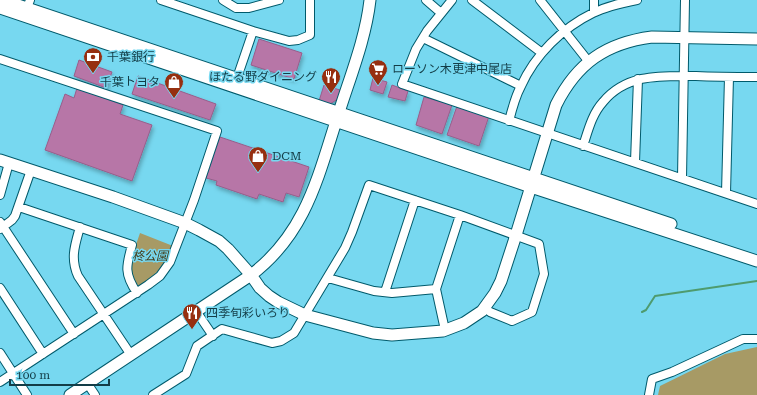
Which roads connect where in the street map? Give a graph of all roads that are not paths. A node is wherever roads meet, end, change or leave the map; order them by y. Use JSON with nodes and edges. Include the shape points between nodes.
{"nodes":[{"id":1,"x":3,"y":0,"type":"edge"},
{"id":2,"x":161,"y":0,"type":"edge"},
{"id":3,"x":223,"y":0,"type":"edge"},
{"id":4,"x":278,"y":0,"type":"edge"},
{"id":5,"x":310,"y":0,"type":"edge"},
{"id":6,"x":370,"y":0,"type":"edge"},
{"id":7,"x":426,"y":0,"type":"edge"},
{"id":8,"x":452,"y":0,"type":"edge"},
{"id":9,"x":472,"y":0,"type":"edge"},
{"id":10,"x":540,"y":0,"type":"edge"},
{"id":11,"x":594,"y":0,"type":"edge"},
{"id":12,"x":637,"y":0,"type":"edge"},
{"id":13,"x":685,"y":0,"type":"edge"},
{"id":14,"x":265,"y":2,"type":"edge"},
{"id":15,"x":29,"y":4,"type":"edge"},
{"id":16,"x":0,"y":8,"type":"edge"},
{"id":17,"x":594,"y":12,"type":"junction"},
{"id":18,"x":441,"y":13,"type":"junction"},
{"id":19,"x":253,"y":31,"type":"junction"},
{"id":20,"x":565,"y":31,"type":"junction"},
{"id":21,"x":423,"y":38,"type":"junction"},
{"id":22,"x":684,"y":38,"type":"junction"},
{"id":23,"x":757,"y":39,"type":"edge"},
{"id":24,"x":542,"y":53,"type":"junction"},
{"id":25,"x":0,"y":59,"type":"edge"},
{"id":26,"x":589,"y":62,"type":"junction"},
{"id":27,"x":683,"y":76,"type":"junction"},
{"id":28,"x":729,"y":77,"type":"junction"},
{"id":29,"x":757,"y":77,"type":"edge"},
{"id":30,"x":237,"y":78,"type":"junction"},
{"id":31,"x":638,"y":79,"type":"junction"},
{"id":32,"x":520,"y":86,"type":"junction"},
{"id":33,"x":337,"y":117,"type":"junction"},
{"id":34,"x":509,"y":121,"type":"junction"},
{"id":35,"x":548,"y":134,"type":"junction"},
{"id":36,"x":583,"y":146,"type":"junction"},
{"id":37,"x":5,"y":161,"type":"edge"},
{"id":38,"x":635,"y":162,"type":"junction"},
{"id":39,"x":31,"y":170,"type":"junction"},
{"id":40,"x":682,"y":178,"type":"junction"},
{"id":41,"x":533,"y":182,"type":"junction"},
{"id":42,"x":726,"y":193,"type":"junction"},
{"id":43,"x":0,"y":194,"type":"edge"},
{"id":44,"x":415,"y":200,"type":"junction"},
{"id":45,"x":757,"y":204,"type":"edge"},
{"id":46,"x":19,"y":207,"type":"junction"},
{"id":47,"x":460,"y":215,"type":"junction"},
{"id":48,"x":185,"y":223,"type":"junction"},
{"id":49,"x":1,"y":226,"type":"edge"},
{"id":50,"x":80,"y":227,"type":"junction"},
{"id":51,"x":516,"y":235,"type":"junction"},
{"id":52,"x":757,"y":253,"type":"edge"},
{"id":53,"x":757,"y":261,"type":"edge"},
{"id":54,"x":251,"y":275,"type":"junction"},
{"id":55,"x":328,"y":278,"type":"junction"},
{"id":56,"x":0,"y":288,"type":"edge"},
{"id":57,"x":436,"y":289,"type":"junction"},
{"id":58,"x":385,"y":292,"type":"junction"},
{"id":59,"x":137,"y":293,"type":"junction"},
{"id":60,"x":484,"y":307,"type":"junction"},
{"id":61,"x":196,"y":312,"type":"junction"},
{"id":62,"x":104,"y":314,"type":"junction"},
{"id":63,"x":305,"y":314,"type":"junction"},
{"id":64,"x":445,"y":330,"type":"junction"},
{"id":65,"x":74,"y":334,"type":"junction"},
{"id":66,"x":213,"y":336,"type":"junction"},
{"id":67,"x":757,"y":339,"type":"edge"},
{"id":68,"x":0,"y":353,"type":"edge"},
{"id":69,"x":43,"y":354,"type":"junction"},
{"id":70,"x":131,"y":355,"type":"junction"},
{"id":71,"x":13,"y":373,"type":"junction"},
{"id":72,"x":0,"y":382,"type":"edge"},
{"id":73,"x":87,"y":383,"type":"junction"},
{"id":74,"x":27,"y":395,"type":"edge"},
{"id":75,"x":70,"y":395,"type":"edge"},
{"id":76,"x":95,"y":395,"type":"edge"},
{"id":77,"x":153,"y":395,"type":"edge"},
{"id":78,"x":648,"y":395,"type":"edge"}],
"edges":[{"from":1,"to":15,"type":"street"},
{"from":2,"to":19,"type":"street"},
{"from":3,"to":14,"type":"street","via":[[236,8],[249,8]]},
{"from":4,"to":14,"type":"street"},
{"from":5,"to":19,"type":"street","via":[[310,34],[298,40],[288,41]]},
{"from":6,"to":33,"type":"street","via":[[363,35]]},
{"from":7,"to":18,"type":"street"},
{"from":8,"to":18,"type":"street"},
{"from":9,"to":24,"type":"street"},
{"from":10,"to":20,"type":"street"},
{"from":11,"to":17,"type":"street"},
{"from":12,"to":17,"type":"street"},
{"from":13,"to":22,"type":"street"},
{"from":15,"to":30,"type":"street"},
{"from":16,"to":33,"type":"street"},
{"from":17,"to":20,"type":"street"},
{"from":18,"to":21,"type":"street"},
{"from":19,"to":30,"type":"street"},
{"from":20,"to":24,"type":"street"},
{"from":20,"to":26,"type":"street"},
{"from":21,"to":32,"type":"street"},
{"from":21,"to":34,"type":"street","via":[[402,84]]},
{"from":22,"to":23,"type":"street"},
{"from":22,"to":26,"type":"street","via":[[636,39],[604,51]]},
{"from":22,"to":27,"type":"street"},
{"from":24,"to":32,"type":"street"},
{"from":25,"to":48,"type":"street","via":[[217,131]]},
{"from":26,"to":35,"type":"street","via":[[566,85],[556,105]]},
{"from":27,"to":28,"type":"street"},
{"from":27,"to":31,"type":"street"},
{"from":27,"to":40,"type":"street"},
{"from":28,"to":29,"type":"street"},
{"from":28,"to":42,"type":"street"},
{"from":30,"to":33,"type":"street"},
{"from":31,"to":36,"type":"street","via":[[618,88],[602,102],[591,121]]},
{"from":31,"to":38,"type":"street"},
{"from":32,"to":34,"type":"street"},
{"from":33,"to":41,"type":"street"},
{"from":33,"to":54,"type":"street","via":[[306,209],[278,251]]},
{"from":34,"to":35,"type":"street"},
{"from":35,"to":36,"type":"street"},
{"from":35,"to":41,"type":"street"},
{"from":36,"to":38,"type":"street"},
{"from":37,"to":39,"type":"street"},
{"from":37,"to":43,"type":"street"},
{"from":38,"to":40,"type":"street"},
{"from":39,"to":46,"type":"street"},
{"from":39,"to":48,"type":"street"},
{"from":40,"to":42,"type":"street"},
{"from":41,"to":51,"type":"street"},
{"from":41,"to":52,"type":"street"},
{"from":41,"to":53,"type":"street"},
{"from":42,"to":45,"type":"street"},
{"from":44,"to":47,"type":"street"},
{"from":44,"to":55,"type":"street","via":[[370,185],[352,232]]},
{"from":44,"to":58,"type":"street"},
{"from":46,"to":49,"type":"street","via":[[12,220]]},
{"from":46,"to":50,"type":"street"},
{"from":47,"to":51,"type":"street"},
{"from":47,"to":57,"type":"street"},
{"from":48,"to":54,"type":"street","via":[[219,241]]},
{"from":48,"to":59,"type":"street","via":[[170,262],[155,281]]},
{"from":49,"to":65,"type":"street"},
{"from":50,"to":59,"type":"street","via":[[132,245],[127,269],[129,281]]},
{"from":50,"to":62,"type":"street","via":[[73,252],[75,270]]},
{"from":51,"to":60,"type":"street","via":[[501,281]]},
{"from":51,"to":60,"type":"street","via":[[539,244],[544,274],[532,312],[512,321]]},
{"from":54,"to":61,"type":"street"},
{"from":54,"to":63,"type":"street","via":[[269,296]]},
{"from":55,"to":58,"type":"street"},
{"from":55,"to":63,"type":"street"},
{"from":56,"to":69,"type":"street"},
{"from":57,"to":58,"type":"street"},
{"from":57,"to":64,"type":"street"},
{"from":59,"to":62,"type":"street"},
{"from":60,"to":64,"type":"street","via":[[464,324]]},
{"from":61,"to":66,"type":"street"},
{"from":61,"to":70,"type":"street"},
{"from":62,"to":65,"type":"street"},
{"from":62,"to":70,"type":"street"},
{"from":63,"to":64,"type":"street","via":[[373,333],[392,335]]},
{"from":63,"to":66,"type":"street","via":[[294,333],[281,341],[272,343],[222,329]]},
{"from":65,"to":69,"type":"street"},
{"from":66,"to":77,"type":"street","via":[[197,346],[186,374]]},
{"from":67,"to":78,"type":"street","via":[[743,339],[652,379]]},
{"from":68,"to":71,"type":"street"},
{"from":69,"to":71,"type":"street"},
{"from":70,"to":73,"type":"street"},
{"from":71,"to":72,"type":"street"},
{"from":71,"to":74,"type":"street"},
{"from":73,"to":75,"type":"street"},
{"from":73,"to":76,"type":"street"}]}
